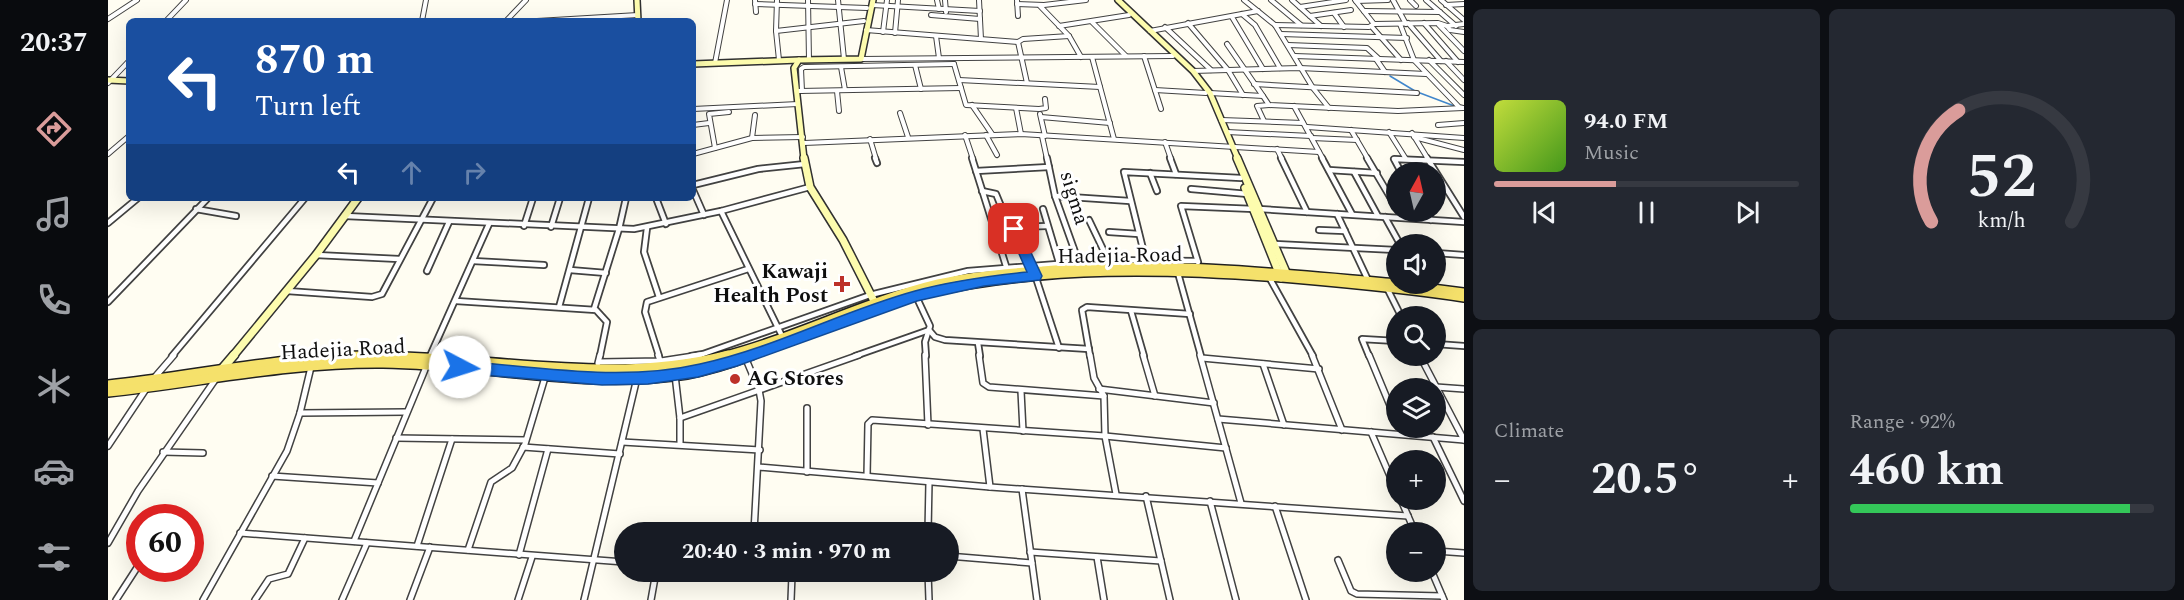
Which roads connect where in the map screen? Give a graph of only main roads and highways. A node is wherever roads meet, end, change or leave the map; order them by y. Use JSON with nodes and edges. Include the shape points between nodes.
{"nodes":[{"id":1,"x":1033,"y":270,"type":"junction"},
{"id":2,"x":1284,"y":276,"type":"junction"},
{"id":3,"x":1386,"y":282,"type":"edge"},
{"id":4,"x":1446,"y":290,"type":"edge"},
{"id":5,"x":1464,"y":292,"type":"edge"},
{"id":6,"x":1464,"y":298,"type":"edge"},
{"id":7,"x":427,"y":361,"type":"junction"},
{"id":8,"x":600,"y":370,"type":"junction"},
{"id":9,"x":108,"y":385,"type":"edge"},
{"id":10,"x":108,"y":392,"type":"edge"}],
"edges":[{"from":1,"to":2,"type":"main road","name":"Hadejia Road"},
{"from":1,"to":2,"type":"main road","name":"Hadejia Road","via":[[1109,263],[1198,264]]},
{"from":1,"to":8,"type":"main road","name":"Hadejia Road","via":[[1007,269],[872,299],[704,360]]},
{"from":1,"to":8,"type":"main road","name":"Hadejia Road","via":[[916,296],[698,371],[637,377]]},
{"from":2,"to":3,"type":"main road","name":"Hadejia Road"},
{"from":2,"to":6,"type":"main road","name":"Hadejia Road"},
{"from":4,"to":5,"type":"main road"},
{"from":7,"to":8,"type":"main road","name":"Hadejia Road"},
{"from":7,"to":8,"type":"main road","name":"Hadejia Road","via":[[546,374]]},
{"from":7,"to":9,"type":"main road","name":"Hadejia Road","via":[[363,356],[318,359]]},
{"from":7,"to":10,"type":"main road","name":"Hadejia Road","via":[[311,366]]}]}
